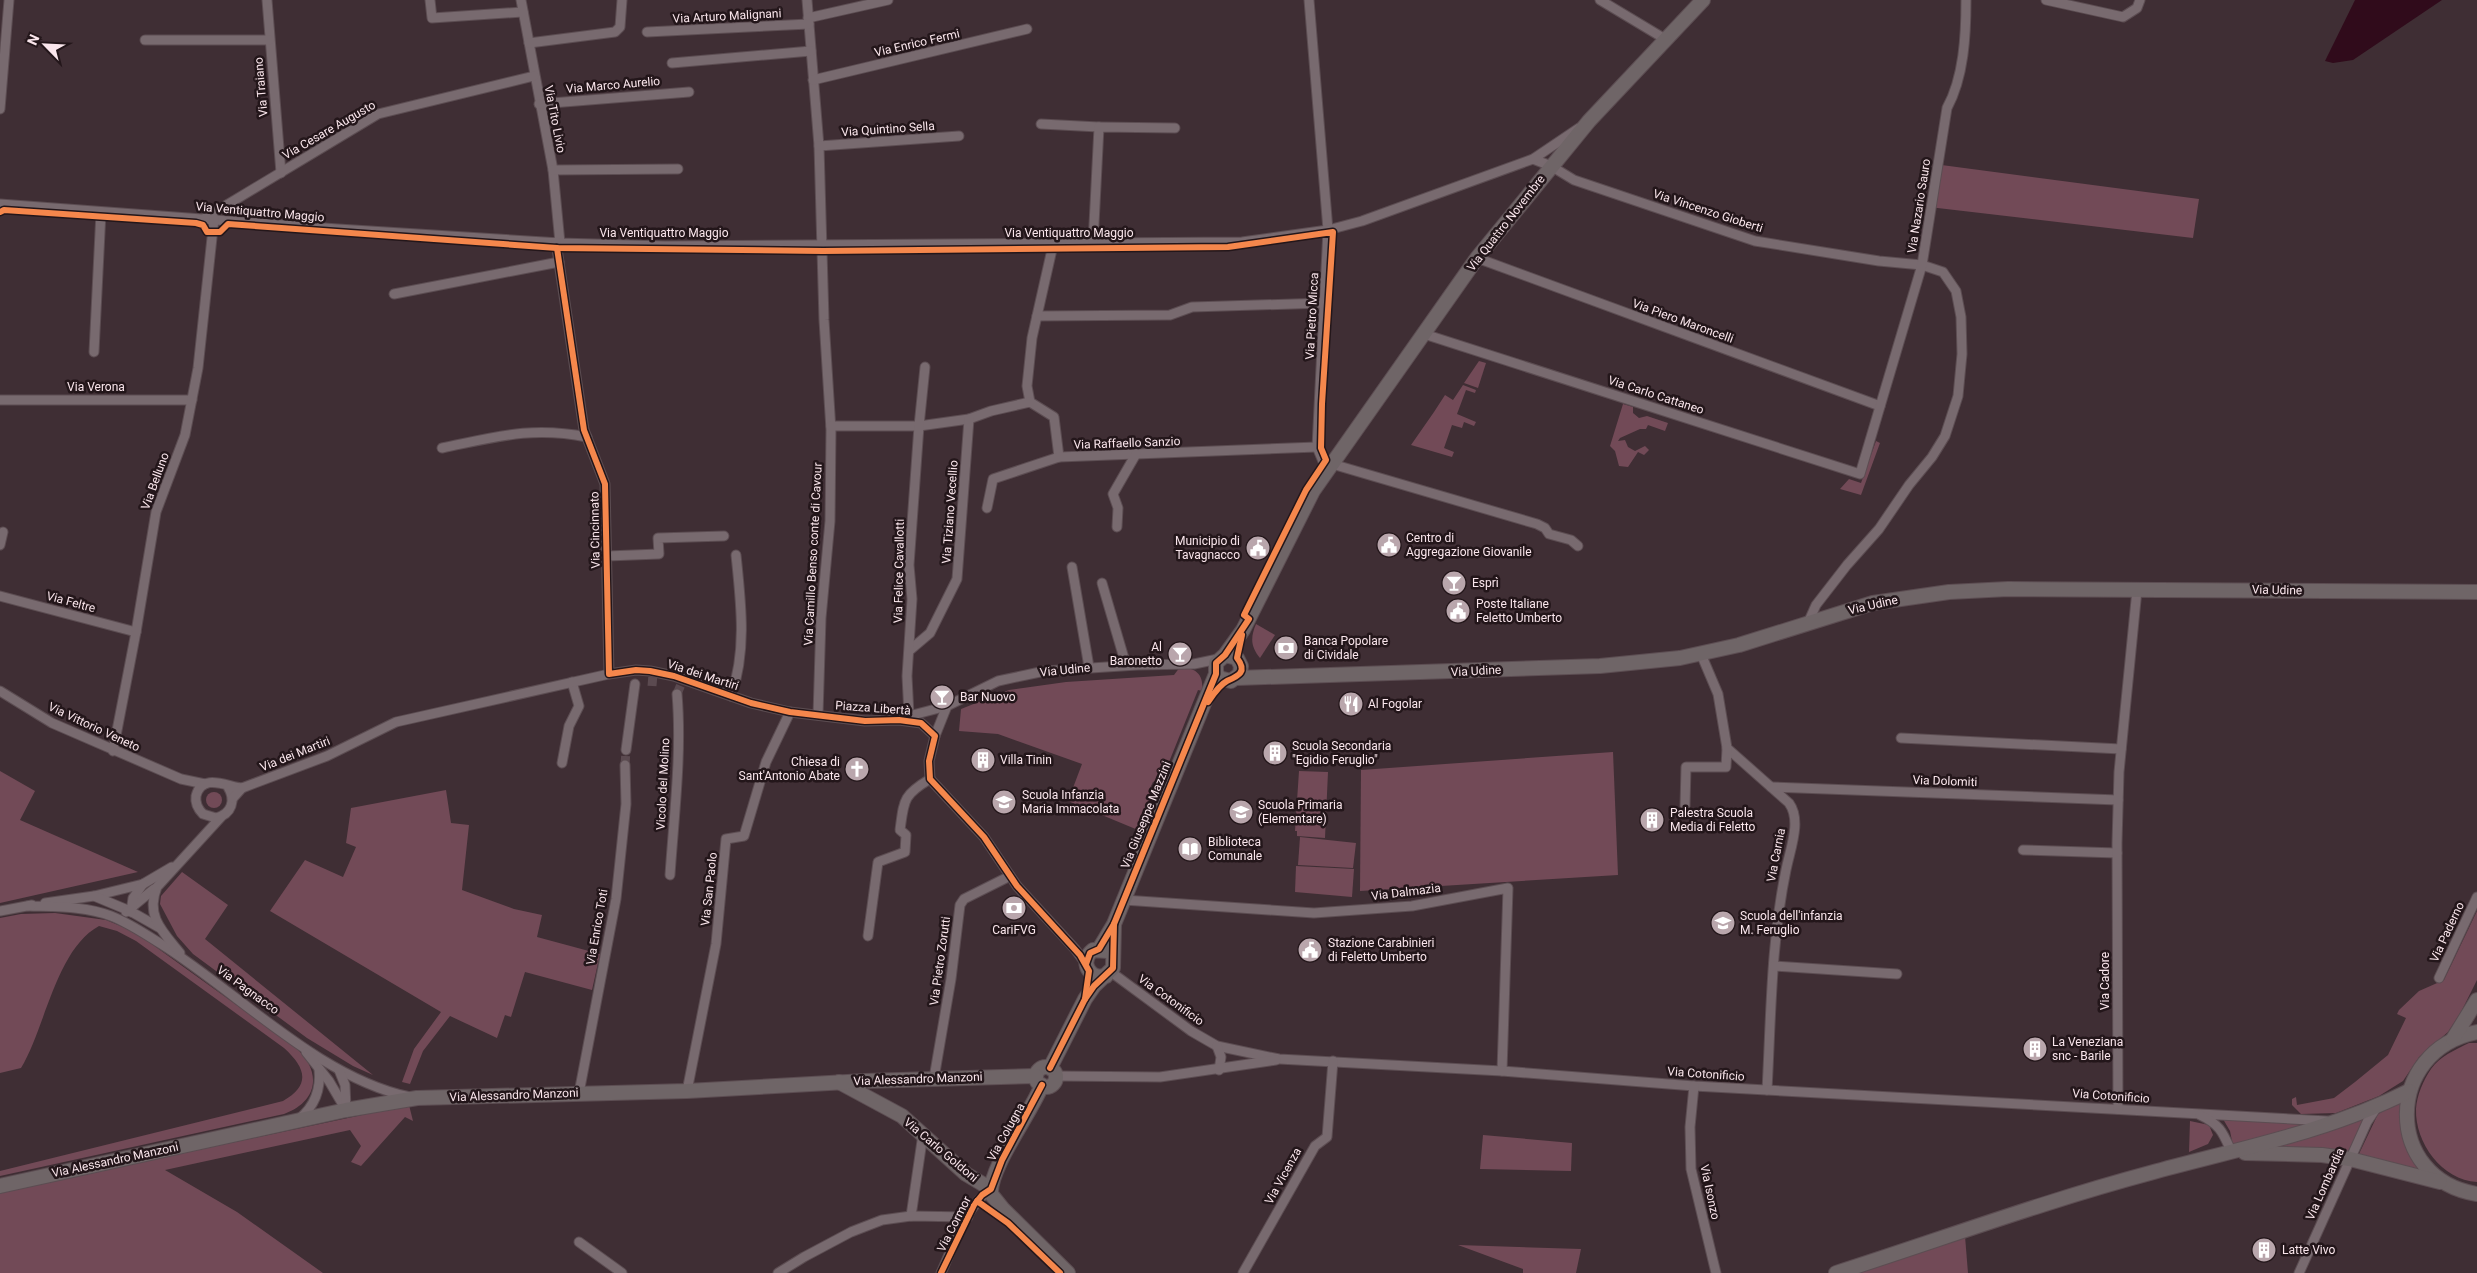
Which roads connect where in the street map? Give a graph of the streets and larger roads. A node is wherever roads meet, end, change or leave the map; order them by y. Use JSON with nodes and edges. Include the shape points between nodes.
{"nodes":[{"id":1,"x":9,"y":0,"type":"edge"},
{"id":2,"x":267,"y":0,"type":"edge"},
{"id":3,"x":430,"y":0,"type":"edge"},
{"id":4,"x":521,"y":0,"type":"edge"},
{"id":5,"x":622,"y":0,"type":"edge"},
{"id":6,"x":807,"y":0,"type":"edge"},
{"id":7,"x":888,"y":0,"type":"edge"},
{"id":8,"x":1309,"y":0,"type":"edge"},
{"id":9,"x":1600,"y":0,"type":"edge"},
{"id":10,"x":1703,"y":0,"type":"edge"},
{"id":11,"x":1966,"y":0,"type":"edge"},
{"id":12,"x":2046,"y":0,"type":"edge"},
{"id":13,"x":2140,"y":0,"type":"edge"},
{"id":14,"x":523,"y":12,"type":"junction"},
{"id":15,"x":808,"y":21,"type":"junction"},
{"id":16,"x":1027,"y":30,"type":"dead end"},
{"id":17,"x":647,"y":32,"type":"dead end"},
{"id":18,"x":145,"y":40,"type":"dead end"},
{"id":19,"x":269,"y":40,"type":"junction"},
{"id":20,"x":1665,"y":40,"type":"junction"},
{"id":21,"x":529,"y":43,"type":"junction"},
{"id":22,"x":811,"y":51,"type":"junction"},
{"id":23,"x":672,"y":63,"type":"dead end"},
{"id":24,"x":534,"y":76,"type":"junction"},
{"id":25,"x":813,"y":80,"type":"junction"},
{"id":26,"x":689,"y":92,"type":"dead end"},
{"id":27,"x":540,"y":104,"type":"junction"},
{"id":28,"x":0,"y":109,"type":"edge"},
{"id":29,"x":1589,"y":121,"type":"junction"},
{"id":30,"x":1041,"y":124,"type":"dead end"},
{"id":31,"x":1099,"y":126,"type":"junction"},
{"id":32,"x":1175,"y":128,"type":"dead end"},
{"id":33,"x":959,"y":136,"type":"dead end"},
{"id":34,"x":819,"y":146,"type":"junction"},
{"id":35,"x":1533,"y":159,"type":"junction"},
{"id":36,"x":1551,"y":166,"type":"junction"},
{"id":37,"x":678,"y":169,"type":"dead end"},
{"id":38,"x":553,"y":170,"type":"junction"},
{"id":39,"x":281,"y":173,"type":"junction"},
{"id":40,"x":0,"y":204,"type":"edge"},
{"id":41,"x":101,"y":212,"type":"junction"},
{"id":42,"x":210,"y":219,"type":"junction"},
{"id":43,"x":1328,"y":230,"type":"junction"},
{"id":44,"x":558,"y":242,"type":"junction"},
{"id":45,"x":822,"y":243,"type":"junction"},
{"id":46,"x":1093,"y":244,"type":"junction"},
{"id":47,"x":1053,"y":245,"type":"junction"},
{"id":48,"x":1477,"y":258,"type":"junction"},
{"id":49,"x":559,"y":262,"type":"junction"},
{"id":50,"x":1922,"y":265,"type":"junction"},
{"id":51,"x":394,"y":294,"type":"dead end"},
{"id":52,"x":1324,"y":303,"type":"junction"},
{"id":53,"x":1037,"y":316,"type":"junction"},
{"id":54,"x":1424,"y":334,"type":"junction"},
{"id":55,"x":94,"y":352,"type":"dead end"},
{"id":56,"x":925,"y":367,"type":"dead end"},
{"id":57,"x":0,"y":400,"type":"edge"},
{"id":58,"x":192,"y":400,"type":"junction"},
{"id":59,"x":1030,"y":402,"type":"junction"},
{"id":60,"x":1880,"y":406,"type":"junction"},
{"id":61,"x":969,"y":419,"type":"junction"},
{"id":62,"x":831,"y":426,"type":"junction"},
{"id":63,"x":918,"y":426,"type":"junction"},
{"id":64,"x":587,"y":437,"type":"junction"},
{"id":65,"x":1317,"y":447,"type":"junction"},
{"id":66,"x":442,"y":448,"type":"dead end"},
{"id":67,"x":1136,"y":454,"type":"junction"},
{"id":68,"x":1059,"y":457,"type":"junction"},
{"id":69,"x":1329,"y":468,"type":"junction"},
{"id":70,"x":987,"y":508,"type":"dead end"},
{"id":71,"x":1117,"y":527,"type":"dead end"},
{"id":72,"x":3,"y":532,"type":"dead end"},
{"id":73,"x":724,"y":536,"type":"dead end"},
{"id":74,"x":0,"y":545,"type":"edge"},
{"id":75,"x":1578,"y":546,"type":"dead end"},
{"id":76,"x":607,"y":556,"type":"junction"},
{"id":77,"x":736,"y":556,"type":"dead end"},
{"id":78,"x":1072,"y":567,"type":"dead end"},
{"id":79,"x":1102,"y":583,"type":"dead end"},
{"id":80,"x":2136,"y":590,"type":"junction"},
{"id":81,"x":2477,"y":592,"type":"edge"},
{"id":82,"x":0,"y":596,"type":"edge"},
{"id":83,"x":1808,"y":623,"type":"junction"},
{"id":84,"x":136,"y":632,"type":"junction"},
{"id":85,"x":910,"y":650,"type":"junction"},
{"id":86,"x":1701,"y":654,"type":"junction"},
{"id":87,"x":1230,"y":659,"type":"junction"},
{"id":88,"x":1126,"y":665,"type":"junction"},
{"id":89,"x":1089,"y":668,"type":"junction"},
{"id":90,"x":609,"y":674,"type":"junction"},
{"id":91,"x":1276,"y":676,"type":"junction"},
{"id":92,"x":1227,"y":678,"type":"junction"},
{"id":93,"x":572,"y":682,"type":"junction"},
{"id":94,"x":635,"y":684,"type":"dead end"},
{"id":95,"x":0,"y":691,"type":"edge"},
{"id":96,"x":677,"y":694,"type":"tunnel mouth"},
{"id":97,"x":731,"y":696,"type":"junction"},
{"id":98,"x":947,"y":706,"type":"junction"},
{"id":99,"x":790,"y":712,"type":"junction"},
{"id":100,"x":818,"y":715,"type":"junction"},
{"id":101,"x":909,"y":715,"type":"junction"},
{"id":102,"x":899,"y":720,"type":"junction"},
{"id":103,"x":935,"y":736,"type":"junction"},
{"id":104,"x":1901,"y":738,"type":"dead end"},
{"id":105,"x":1727,"y":748,"type":"junction"},
{"id":106,"x":2121,"y":749,"type":"junction"},
{"id":107,"x":626,"y":750,"type":"tunnel mouth"},
{"id":108,"x":113,"y":751,"type":"junction"},
{"id":109,"x":562,"y":763,"type":"dead end"},
{"id":110,"x":625,"y":765,"type":"tunnel mouth"},
{"id":111,"x":181,"y":779,"type":"junction"},
{"id":112,"x":930,"y":779,"type":"junction"},
{"id":113,"x":205,"y":784,"type":"junction"},
{"id":114,"x":228,"y":787,"type":"junction"},
{"id":115,"x":1771,"y":787,"type":"junction"},
{"id":116,"x":242,"y":788,"type":"junction"},
{"id":117,"x":196,"y":796,"type":"junction"},
{"id":118,"x":232,"y":798,"type":"junction"},
{"id":119,"x":2118,"y":800,"type":"junction"},
{"id":120,"x":1685,"y":806,"type":"dead end"},
{"id":121,"x":203,"y":814,"type":"junction"},
{"id":122,"x":221,"y":817,"type":"junction"},
{"id":123,"x":205,"y":835,"type":"junction"},
{"id":124,"x":2023,"y":850,"type":"dead end"},
{"id":125,"x":2117,"y":853,"type":"junction"},
{"id":126,"x":181,"y":862,"type":"junction"},
{"id":127,"x":670,"y":875,"type":"dead end"},
{"id":128,"x":1010,"y":876,"type":"junction"},
{"id":129,"x":143,"y":884,"type":"junction"},
{"id":130,"x":156,"y":887,"type":"junction"},
{"id":131,"x":94,"y":896,"type":"junction"},
{"id":132,"x":2477,"y":897,"type":"edge"},
{"id":133,"x":1124,"y":900,"type":"junction"},
{"id":134,"x":28,"y":906,"type":"junction"},
{"id":135,"x":0,"y":911,"type":"edge"},
{"id":136,"x":130,"y":911,"type":"junction"},
{"id":137,"x":111,"y":916,"type":"junction"},
{"id":138,"x":1114,"y":924,"type":"junction"},
{"id":139,"x":160,"y":928,"type":"junction"},
{"id":140,"x":136,"y":929,"type":"junction"},
{"id":141,"x":868,"y":936,"type":"dead end"},
{"id":142,"x":1099,"y":949,"type":"junction"},
{"id":143,"x":1113,"y":956,"type":"junction"},
{"id":144,"x":184,"y":959,"type":"junction"},
{"id":145,"x":1774,"y":966,"type":"junction"},
{"id":146,"x":1087,"y":968,"type":"junction"},
{"id":147,"x":1108,"y":974,"type":"junction"},
{"id":148,"x":1897,"y":974,"type":"dead end"},
{"id":149,"x":2439,"y":978,"type":"dead end"},
{"id":150,"x":1085,"y":999,"type":"junction"},
{"id":151,"x":2477,"y":1000,"type":"edge"},
{"id":152,"x":2477,"y":1032,"type":"edge"},
{"id":153,"x":2454,"y":1039,"type":"junction"},
{"id":154,"x":297,"y":1042,"type":"junction"},
{"id":155,"x":1217,"y":1046,"type":"junction"},
{"id":156,"x":1279,"y":1059,"type":"junction"},
{"id":157,"x":1333,"y":1061,"type":"junction"},
{"id":158,"x":319,"y":1068,"type":"junction"},
{"id":159,"x":339,"y":1070,"type":"junction"},
{"id":160,"x":1219,"y":1070,"type":"junction"},
{"id":161,"x":1502,"y":1071,"type":"junction"},
{"id":162,"x":1053,"y":1072,"type":"junction"},
{"id":163,"x":934,"y":1078,"type":"junction"},
{"id":164,"x":1039,"y":1081,"type":"junction"},
{"id":165,"x":839,"y":1082,"type":"junction"},
{"id":166,"x":1694,"y":1086,"type":"junction"},
{"id":167,"x":687,"y":1090,"type":"junction"},
{"id":168,"x":1767,"y":1090,"type":"junction"},
{"id":169,"x":2409,"y":1091,"type":"junction"},
{"id":170,"x":579,"y":1092,"type":"junction"},
{"id":171,"x":417,"y":1098,"type":"junction"},
{"id":172,"x":2377,"y":1107,"type":"junction"},
{"id":173,"x":2118,"y":1109,"type":"junction"},
{"id":174,"x":346,"y":1110,"type":"junction"},
{"id":175,"x":2196,"y":1113,"type":"junction"},
{"id":176,"x":296,"y":1121,"type":"junction"},
{"id":177,"x":2332,"y":1122,"type":"junction"},
{"id":178,"x":923,"y":1134,"type":"junction"},
{"id":179,"x":2232,"y":1153,"type":"junction"},
{"id":180,"x":2350,"y":1160,"type":"junction"},
{"id":181,"x":2445,"y":1183,"type":"junction"},
{"id":182,"x":0,"y":1186,"type":"edge"},
{"id":183,"x":991,"y":1189,"type":"junction"},
{"id":184,"x":2477,"y":1194,"type":"edge"},
{"id":185,"x":911,"y":1216,"type":"junction"},
{"id":186,"x":968,"y":1217,"type":"junction"},
{"id":187,"x":578,"y":1242,"type":"dead end"},
{"id":188,"x":622,"y":1273,"type":"edge"},
{"id":189,"x":778,"y":1273,"type":"edge"},
{"id":190,"x":941,"y":1273,"type":"edge"},
{"id":191,"x":1068,"y":1273,"type":"edge"},
{"id":192,"x":1243,"y":1273,"type":"edge"},
{"id":193,"x":1716,"y":1273,"type":"edge"},
{"id":194,"x":1836,"y":1273,"type":"edge"},
{"id":195,"x":2299,"y":1273,"type":"edge"}],
"edges":[{"from":1,"to":28,"type":"street"},
{"from":2,"to":19,"type":"street","name":"Via Traiano"},
{"from":3,"to":14,"type":"street","via":[[432,18]]},
{"from":4,"to":14,"type":"street","name":"Via Tito Livio"},
{"from":5,"to":21,"type":"street","via":[[620,27],[615,32]]},
{"from":6,"to":15,"type":"street"},
{"from":7,"to":15,"type":"street","name":"Via Arturo Malignani"},
{"from":8,"to":43,"type":"street","name":"Via Pietro Micca"},
{"from":9,"to":20,"type":"street"},
{"from":10,"to":20,"type":"street","name":"Via Quattro Novembre"},
{"from":11,"to":50,"type":"street","name":"Via Nazario Sauro","via":[[1957,90],[1947,108]]},
{"from":12,"to":13,"type":"street","via":[[2123,17],[2136,8]]},
{"from":14,"to":21,"type":"street","name":"Via Tito Livio"},
{"from":15,"to":17,"type":"street","name":"Via Arturo Malignani"},
{"from":15,"to":22,"type":"street"},
{"from":16,"to":25,"type":"street","name":"Via Enrico Fermi"},
{"from":18,"to":19,"type":"street"},
{"from":19,"to":39,"type":"street","name":"Via Traiano"},
{"from":20,"to":29,"type":"street","name":"Via Quattro Novembre"},
{"from":21,"to":24,"type":"street","name":"Via Tito Livio"},
{"from":22,"to":23,"type":"street"},
{"from":22,"to":25,"type":"street"},
{"from":24,"to":27,"type":"street","name":"Via Tito Livio"},
{"from":24,"to":39,"type":"street","name":"Via Cesare Augusto","via":[[378,114]]},
{"from":25,"to":34,"type":"street"},
{"from":26,"to":27,"type":"street","name":"Via Marco Aurelio"},
{"from":27,"to":38,"type":"street","name":"Via Tito Livio"},
{"from":29,"to":35,"type":"street","name":"Via Ventiquattro Maggio"},
{"from":29,"to":36,"type":"street","name":"Via Quattro Novembre"},
{"from":30,"to":31,"type":"street"},
{"from":31,"to":32,"type":"street"},
{"from":31,"to":46,"type":"street"},
{"from":33,"to":34,"type":"street","name":"Via Quintino Sella"},
{"from":34,"to":45,"type":"street"},
{"from":35,"to":36,"type":"street"},
{"from":35,"to":43,"type":"street","name":"Via Ventiquattro Maggio","via":[[1362,221]]},
{"from":36,"to":48,"type":"street","name":"Via Quattro Novembre"},
{"from":36,"to":50,"type":"street","name":"Via Vincenzo Gioberti","via":[[1574,180],[1755,241]]},
{"from":37,"to":38,"type":"street"},
{"from":38,"to":44,"type":"street","name":"Via Tito Livio"},
{"from":39,"to":42,"type":"street","name":"Via Cesare Augusto"},
{"from":40,"to":41,"type":"street","name":"Via Ventiquattro Maggio"},
{"from":41,"to":42,"type":"street","name":"Via Ventiquattro Maggio"},
{"from":41,"to":55,"type":"street"},
{"from":42,"to":44,"type":"street","name":"Via Ventiquattro Maggio"},
{"from":42,"to":58,"type":"street","name":"Via Belluno","via":[[198,368]]},
{"from":43,"to":46,"type":"street","name":"Via Ventiquattro Maggio","via":[[1242,242]]},
{"from":43,"to":52,"type":"street","name":"Via Pietro Micca"},
{"from":44,"to":45,"type":"street","name":"Via Ventiquattro Maggio","via":[[665,246]]},
{"from":44,"to":49,"type":"street","name":"Via Cincinnato"},
{"from":45,"to":47,"type":"street","name":"Via Ventiquattro Maggio"},
{"from":45,"to":62,"type":"street","name":"Via Camillo Benso conte di Cavour"},
{"from":46,"to":47,"type":"street","name":"Via Ventiquattro Maggio"},
{"from":47,"to":53,"type":"street"},
{"from":48,"to":54,"type":"street","name":"Via Quattro Novembre"},
{"from":48,"to":60,"type":"street","name":"Via Piero Maroncelli"},
{"from":49,"to":51,"type":"street"},
{"from":49,"to":64,"type":"street","name":"Via Cincinnato"},
{"from":50,"to":60,"type":"street"},
{"from":50,"to":83,"type":"street","name":"Via Nazario Sauro","via":[[1943,272],[1956,292],[1961,317],[1962,354],[1958,396],[1945,436],[1932,458],[1816,605]]},
{"from":52,"to":53,"type":"street","via":[[1192,307],[1170,315]]},
{"from":52,"to":65,"type":"street","name":"Via Pietro Micca"},
{"from":53,"to":59,"type":"street","via":[[1027,386]]},
{"from":54,"to":60,"type":"street","name":"Via Carlo Cattaneo","via":[[1860,474]]},
{"from":54,"to":69,"type":"street","name":"Via Quattro Novembre"},
{"from":56,"to":63,"type":"street","name":"Via Felice Cavallotti"},
{"from":57,"to":58,"type":"street","name":"Via Verona"},
{"from":58,"to":84,"type":"street","name":"Via Belluno","via":[[185,435],[156,512]]},
{"from":59,"to":61,"type":"street"},
{"from":59,"to":68,"type":"street","name":"Via Raffaello Sanzio","via":[[1054,417]]},
{"from":61,"to":63,"type":"street"},
{"from":61,"to":85,"type":"street","name":"Via Tiziano Vecellio","via":[[957,579],[930,633]]},
{"from":62,"to":63,"type":"street"},
{"from":62,"to":100,"type":"street","name":"Via Camillo Benso conte di Cavour","via":[[830,521],[821,618]]},
{"from":63,"to":85,"type":"street","name":"Via Felice Cavallotti","via":[[910,565]]},
{"from":64,"to":66,"type":"street","via":[[561,432],[520,432]]},
{"from":64,"to":76,"type":"street","name":"Via Cincinnato","via":[[605,484]]},
{"from":65,"to":67,"type":"street","name":"Via Raffaello Sanzio"},
{"from":65,"to":69,"type":"street"},
{"from":67,"to":68,"type":"street","name":"Via Raffaello Sanzio"},
{"from":67,"to":71,"type":"street","via":[[1113,494],[1118,508]]},
{"from":68,"to":70,"type":"street","via":[[993,479]]},
{"from":69,"to":75,"type":"street","via":[[1537,524],[1549,534],[1571,540]]},
{"from":69,"to":87,"type":"street","name":"Via Quattro Novembre","via":[[1313,491]]},
{"from":72,"to":74,"type":"street"},
{"from":73,"to":76,"type":"street","via":[[658,538],[659,554]]},
{"from":76,"to":90,"type":"street","name":"Via Cincinnato"},
{"from":77,"to":97,"type":"street","via":[[742,618],[739,674]]},
{"from":78,"to":89,"type":"street"},
{"from":79,"to":88,"type":"street"},
{"from":80,"to":81,"type":"street","name":"Via Udine"},
{"from":80,"to":83,"type":"street","name":"Via Udine","via":[[1949,592],[1874,603]]},
{"from":80,"to":106,"type":"street","name":"Via Cadore"},
{"from":82,"to":84,"type":"street","name":"Via Feltre"},
{"from":83,"to":86,"type":"street","name":"Via Udine","via":[[1739,646]]},
{"from":84,"to":108,"type":"street","name":"Via Belluno"},
{"from":85,"to":101,"type":"street","name":"Via Felice Cavallotti","via":[[907,676]]},
{"from":86,"to":91,"type":"street","name":"Via Udine","via":[[1600,666]]},
{"from":86,"to":105,"type":"street","via":[[1718,694]]},
{"from":87,"to":88,"type":"street","name":"Via Udine","via":[[1194,664]]},
{"from":87,"to":91,"type":"street","name":"Via Udine"},
{"from":87,"to":92,"type":"street","via":[[1241,671]]},
{"from":87,"to":92,"type":"street","via":[[1215,667]]},
{"from":88,"to":89,"type":"street","name":"Via Udine"},
{"from":89,"to":98,"type":"street","name":"Via Udine","via":[[1046,671],[998,681]]},
{"from":90,"to":93,"type":"street","name":"Via dei Martiri"},
{"from":90,"to":97,"type":"street","name":"Via dei Martiri","via":[[653,673]]},
{"from":91,"to":92,"type":"street","name":"Via Udine"},
{"from":92,"to":133,"type":"street","name":"Via Giuseppe Mazzini","via":[[1198,714]]},
{"from":93,"to":109,"type":"street","via":[[579,706],[569,726]]},
{"from":93,"to":116,"type":"street","name":"Via dei Martiri","via":[[396,722],[327,756]]},
{"from":94,"to":107,"type":"street"},
{"from":95,"to":108,"type":"street","name":"Via Vittorio Veneto","via":[[52,723]]},
{"from":96,"to":127,"type":"street","name":"Vicolo del Molino","via":[[679,714]]},
{"from":97,"to":99,"type":"street","name":"Via dei Martiri"},
{"from":98,"to":101,"type":"street","name":"Piazza Libertà"},
{"from":98,"to":103,"type":"street"},
{"from":99,"to":100,"type":"street","name":"Piazza Libertà"},
{"from":99,"to":167,"type":"street","name":"Via San Paolo","via":[[766,762],[744,836],[726,839],[716,944]]},
{"from":100,"to":102,"type":"street","name":"Piazza Libertà","via":[[865,721]]},
{"from":101,"to":102,"type":"street","name":"Piazza Libertà"},
{"from":102,"to":103,"type":"street","name":"Piazza Libertà","via":[[921,723]]},
{"from":103,"to":112,"type":"street","via":[[929,761]]},
{"from":104,"to":106,"type":"street"},
{"from":105,"to":115,"type":"street","name":"Via Carnia"},
{"from":105,"to":120,"type":"street","via":[[1726,766],[1686,767]]},
{"from":106,"to":119,"type":"street","name":"Via Cadore"},
{"from":108,"to":111,"type":"street","name":"Via Vittorio Veneto"},
{"from":110,"to":170,"type":"street","name":"Via Enrico Toti","via":[[626,804],[616,899]]},
{"from":111,"to":113,"type":"street","name":"Via Vittorio Veneto"},
{"from":111,"to":117,"type":"street","name":"Via Vittorio Veneto"},
{"from":112,"to":128,"type":"street","via":[[984,837]]},
{"from":112,"to":141,"type":"street","via":[[910,791],[904,801],[900,830],[906,835],[906,852],[878,862]]},
{"from":113,"to":114,"type":"street","via":[[217,782]]},
{"from":113,"to":117,"type":"street"},
{"from":114,"to":116,"type":"street","name":"Via dei Martiri"},
{"from":114,"to":118,"type":"street"},
{"from":115,"to":119,"type":"street","name":"Via Dolomiti"},
{"from":115,"to":145,"type":"street","name":"Via Carnia","via":[[1795,812]]},
{"from":116,"to":118,"type":"street","name":"Via dei Martiri"},
{"from":117,"to":121,"type":"street","via":[[197,806]]},
{"from":118,"to":122,"type":"street","via":[[230,809]]},
{"from":119,"to":125,"type":"street","name":"Via Cadore"},
{"from":121,"to":122,"type":"street"},
{"from":121,"to":123,"type":"street","via":[[207,823]]},
{"from":122,"to":123,"type":"street","name":"Via Pagnacco"},
{"from":123,"to":126,"type":"street","name":"Via Pagnacco"},
{"from":124,"to":125,"type":"street"},
{"from":125,"to":173,"type":"street","name":"Via Cadore"},
{"from":126,"to":129,"type":"street","name":"Via Pagnacco"},
{"from":126,"to":130,"type":"street","name":"Via Pagnacco"},
{"from":128,"to":146,"type":"street","via":[[1075,949]]},
{"from":128,"to":163,"type":"street","name":"Via Pietro Zorutti","via":[[964,899],[960,905]]},
{"from":129,"to":131,"type":"street","name":"Via Pagnacco"},
{"from":129,"to":136,"type":"street","via":[[133,898]]},
{"from":130,"to":136,"type":"street","name":"Via Pagnacco"},
{"from":130,"to":139,"type":"street","name":"Via Pagnacco","via":[[152,899]]},
{"from":131,"to":134,"type":"street","name":"Via Pagnacco"},
{"from":131,"to":136,"type":"street","name":"Via Pagnacco"},
{"from":132,"to":149,"type":"street","name":"Via Paderno"},
{"from":133,"to":138,"type":"street","name":"Via Giuseppe Mazzini"},
{"from":133,"to":161,"type":"street","name":"Via Dalmazia","via":[[1314,913],[1412,906],[1508,888]]},
{"from":134,"to":135,"type":"street","name":"Via Pagnacco"},
{"from":134,"to":137,"type":"street","name":"Via Pagnacco","via":[[88,910]]},
{"from":136,"to":137,"type":"street","name":"Via Pagnacco"},
{"from":136,"to":139,"type":"street","name":"Via Pagnacco"},
{"from":136,"to":140,"type":"street"},
{"from":137,"to":140,"type":"street","name":"Via Pagnacco"},
{"from":138,"to":142,"type":"street"},
{"from":138,"to":143,"type":"street"},
{"from":139,"to":144,"type":"street","name":"Via Pagnacco"},
{"from":140,"to":144,"type":"street","name":"Via Pagnacco"},
{"from":142,"to":143,"type":"street"},
{"from":142,"to":146,"type":"street","via":[[1090,954]]},
{"from":143,"to":147,"type":"street","via":[[1114,966]]},
{"from":144,"to":154,"type":"street","name":"Via Pagnacco"},
{"from":145,"to":148,"type":"street"},
{"from":145,"to":168,"type":"street","name":"Via Carnia"},
{"from":146,"to":147,"type":"street","via":[[1097,977]]},
{"from":146,"to":150,"type":"street"},
{"from":147,"to":150,"type":"street"},
{"from":147,"to":155,"type":"street","name":"Via Cotonificio"},
{"from":150,"to":162,"type":"street"},
{"from":151,"to":153,"type":"street"},
{"from":152,"to":153,"type":"street"},
{"from":153,"to":169,"type":"street","via":[[2424,1062]]},
{"from":154,"to":158,"type":"street","name":"Via Pagnacco"},
{"from":154,"to":159,"type":"street","name":"Via Pagnacco"},
{"from":155,"to":156,"type":"street","name":"Via Cotonificio"},
{"from":155,"to":160,"type":"street","via":[[1221,1057]]},
{"from":156,"to":157,"type":"street","name":"Via Cotonificio"},
{"from":156,"to":160,"type":"street"},
{"from":157,"to":161,"type":"street","name":"Via Cotonificio"},
{"from":157,"to":192,"type":"street","name":"Via Vicenza","via":[[1327,1137],[1315,1146]]},
{"from":158,"to":174,"type":"street","name":"Via Pagnacco"},
{"from":158,"to":176,"type":"street","via":[[320,1080],[313,1104]]},
{"from":159,"to":171,"type":"street","name":"Via Pagnacco","via":[[376,1086]]},
{"from":159,"to":174,"type":"street","via":[[345,1085]]},
{"from":160,"to":162,"type":"street","via":[[1160,1077]]},
{"from":161,"to":166,"type":"street","name":"Via Cotonificio"},
{"from":162,"to":164,"type":"street","via":[[1042,1068]]},
{"from":163,"to":164,"type":"street","name":"Via Alessandro Manzoni"},
{"from":163,"to":165,"type":"street","name":"Via Alessandro Manzoni"},
{"from":164,"to":183,"type":"street","name":"Via Colugna"},
{"from":165,"to":167,"type":"street","name":"Via Alessandro Manzoni"},
{"from":165,"to":178,"type":"street","name":"Via Carlo Goldoni","via":[[902,1116]]},
{"from":166,"to":168,"type":"street","name":"Via Cotonificio"},
{"from":166,"to":193,"type":"street","name":"Via Isonzo","via":[[1690,1169]]},
{"from":167,"to":170,"type":"street","name":"Via Alessandro Manzoni"},
{"from":168,"to":173,"type":"street","name":"Via Cotonificio"},
{"from":169,"to":172,"type":"street"},
{"from":169,"to":181,"type":"street","via":[[2406,1109],[2410,1139],[2418,1157]]},
{"from":170,"to":171,"type":"street","name":"Via Alessandro Manzoni"},
{"from":171,"to":174,"type":"street","name":"Via Alessandro Manzoni"},
{"from":172,"to":177,"type":"street"},
{"from":172,"to":180,"type":"street","name":"Via Lombardia"},
{"from":173,"to":175,"type":"street","name":"Via Cotonificio"},
{"from":174,"to":176,"type":"street","name":"Via Alessandro Manzoni"},
{"from":175,"to":177,"type":"street","name":"Via Cotonificio"},
{"from":175,"to":179,"type":"street","name":"Via Cotonificio","via":[[2215,1122]]},
{"from":176,"to":182,"type":"street","name":"Via Alessandro Manzoni"},
{"from":177,"to":179,"type":"street"},
{"from":178,"to":183,"type":"street","name":"Via Carlo Goldoni","via":[[966,1174]]},
{"from":178,"to":185,"type":"street"},
{"from":179,"to":180,"type":"street","via":[[2322,1155]]},
{"from":179,"to":194,"type":"street","via":[[2150,1173]]},
{"from":180,"to":181,"type":"street"},
{"from":180,"to":195,"type":"street","name":"Via Lombardia"},
{"from":181,"to":184,"type":"street"},
{"from":183,"to":186,"type":"street","name":"Via Cormor","via":[[982,1195]]},
{"from":183,"to":191,"type":"street","via":[[993,1197]]},
{"from":185,"to":186,"type":"street"},
{"from":185,"to":189,"type":"street","via":[[882,1220],[851,1232]]},
{"from":186,"to":190,"type":"street","name":"Via Cormor"},
{"from":187,"to":188,"type":"street"}]}
